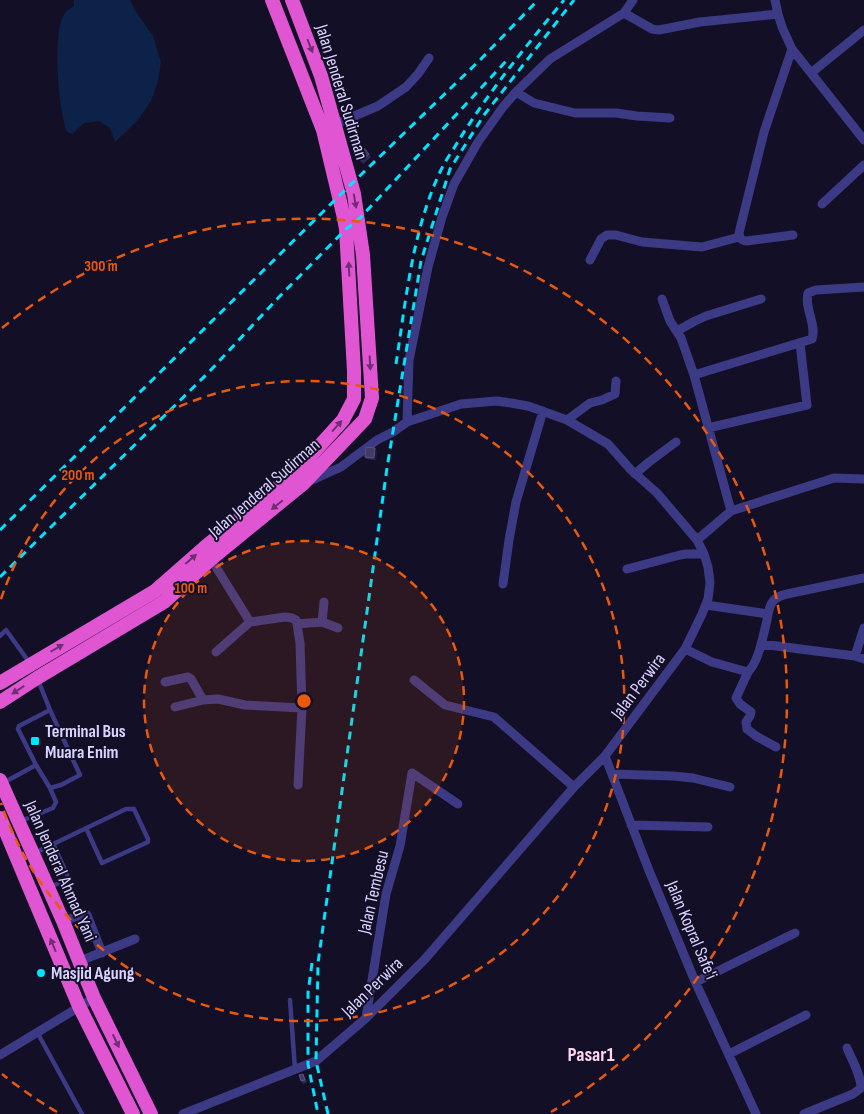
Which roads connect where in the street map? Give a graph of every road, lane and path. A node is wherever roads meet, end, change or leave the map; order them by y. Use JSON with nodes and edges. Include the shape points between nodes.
{"nodes":[{"id":1,"x":272,"y":0,"type":"edge"},
{"id":2,"x":292,"y":0,"type":"edge"},
{"id":3,"x":633,"y":0,"type":"edge"},
{"id":4,"x":775,"y":0,"type":"edge"},
{"id":5,"x":624,"y":13,"type":"junction"},
{"id":6,"x":778,"y":14,"type":"junction"},
{"id":7,"x":864,"y":30,"type":"edge"},
{"id":8,"x":792,"y":49,"type":"junction"},
{"id":9,"x":429,"y":58,"type":"dead end"},
{"id":10,"x":811,"y":73,"type":"junction"},
{"id":11,"x":516,"y":92,"type":"junction"},
{"id":12,"x":670,"y":118,"type":"dead end"},
{"id":13,"x":329,"y":127,"type":"junction"},
{"id":14,"x":864,"y":140,"type":"edge"},
{"id":15,"x":864,"y":166,"type":"edge"},
{"id":16,"x":822,"y":204,"type":"dead end"},
{"id":17,"x":793,"y":235,"type":"dead end"},
{"id":18,"x":739,"y":238,"type":"junction"},
{"id":19,"x":590,"y":260,"type":"dead end"},
{"id":20,"x":864,"y":287,"type":"edge"},
{"id":21,"x":662,"y":299,"type":"dead end"},
{"id":22,"x":761,"y":299,"type":"dead end"},
{"id":23,"x":677,"y":331,"type":"junction"},
{"id":24,"x":800,"y":343,"type":"junction"},
{"id":25,"x":694,"y":375,"type":"junction"},
{"id":26,"x":616,"y":381,"type":"dead end"},
{"id":27,"x":543,"y":411,"type":"junction"},
{"id":28,"x":567,"y":420,"type":"junction"},
{"id":29,"x":407,"y":422,"type":"junction"},
{"id":30,"x":708,"y":428,"type":"junction"},
{"id":31,"x":676,"y":442,"type":"dead end"},
{"id":32,"x":635,"y":474,"type":"junction"},
{"id":33,"x":300,"y":478,"type":"junction"},
{"id":34,"x":864,"y":479,"type":"edge"},
{"id":35,"x":731,"y":511,"type":"junction"},
{"id":36,"x":697,"y":540,"type":"junction"},
{"id":37,"x":704,"y":554,"type":"junction"},
{"id":38,"x":211,"y":559,"type":"junction"},
{"id":39,"x":627,"y":569,"type":"dead end"},
{"id":40,"x":864,"y":580,"type":"edge"},
{"id":41,"x":503,"y":584,"type":"dead end"},
{"id":42,"x":324,"y":602,"type":"dead end"},
{"id":43,"x":706,"y":605,"type":"junction"},
{"id":44,"x":768,"y":614,"type":"junction"},
{"id":45,"x":250,"y":622,"type":"junction"},
{"id":46,"x":322,"y":622,"type":"junction"},
{"id":47,"x":297,"y":624,"type":"junction"},
{"id":48,"x":338,"y":628,"type":"dead end"},
{"id":49,"x":864,"y":628,"type":"edge"},
{"id":50,"x":0,"y":636,"type":"edge"},
{"id":51,"x":761,"y":644,"type":"junction"},
{"id":52,"x":685,"y":649,"type":"junction"},
{"id":53,"x":216,"y":652,"type":"dead end"},
{"id":54,"x":854,"y":656,"type":"junction"},
{"id":55,"x":864,"y":659,"type":"edge"},
{"id":56,"x":30,"y":664,"type":"junction"},
{"id":57,"x":748,"y":672,"type":"junction"},
{"id":58,"x":37,"y":678,"type":"junction"},
{"id":59,"x":414,"y":680,"type":"dead end"},
{"id":60,"x":165,"y":682,"type":"dead end"},
{"id":61,"x":0,"y":683,"type":"edge"},
{"id":62,"x":203,"y":700,"type":"junction"},
{"id":63,"x":0,"y":702,"type":"edge"},
{"id":64,"x":176,"y":707,"type":"dead end"},
{"id":65,"x":302,"y":708,"type":"junction"},
{"id":66,"x":50,"y":710,"type":"junction"},
{"id":67,"x":776,"y":747,"type":"dead end"},
{"id":68,"x":605,"y":756,"type":"junction"},
{"id":69,"x":36,"y":765,"type":"junction"},
{"id":70,"x":612,"y":774,"type":"junction"},
{"id":71,"x":1,"y":782,"type":"edge"},
{"id":72,"x":298,"y":785,"type":"dead end"},
{"id":73,"x":574,"y":787,"type":"junction"},
{"id":74,"x":730,"y":787,"type":"dead end"},
{"id":75,"x":50,"y":788,"type":"junction"},
{"id":76,"x":458,"y":804,"type":"dead end"},
{"id":77,"x":0,"y":818,"type":"edge"},
{"id":78,"x":19,"y":822,"type":"junction"},
{"id":79,"x":632,"y":825,"type":"junction"},
{"id":80,"x":708,"y":827,"type":"dead end"},
{"id":81,"x":86,"y":828,"type":"junction"},
{"id":82,"x":54,"y":844,"type":"junction"},
{"id":83,"x":32,"y":854,"type":"junction"},
{"id":84,"x":17,"y":861,"type":"junction"},
{"id":85,"x":47,"y":887,"type":"junction"},
{"id":86,"x":63,"y":921,"type":"junction"},
{"id":87,"x":795,"y":933,"type":"dead end"},
{"id":88,"x":135,"y":939,"type":"dead end"},
{"id":89,"x":102,"y":953,"type":"junction"},
{"id":90,"x":80,"y":961,"type":"junction"},
{"id":91,"x":696,"y":982,"type":"junction"},
{"id":92,"x":94,"y":998,"type":"junction"},
{"id":93,"x":290,"y":1000,"type":"dead end"},
{"id":94,"x":79,"y":1006,"type":"junction"},
{"id":95,"x":806,"y":1015,"type":"dead end"},
{"id":96,"x":366,"y":1018,"type":"junction"},
{"id":97,"x":37,"y":1032,"type":"junction"},
{"id":98,"x":846,"y":1048,"type":"dead end"},
{"id":99,"x":729,"y":1054,"type":"junction"},
{"id":100,"x":0,"y":1055,"type":"edge"},
{"id":101,"x":295,"y":1069,"type":"junction"},
{"id":102,"x":863,"y":1090,"type":"edge"},
{"id":103,"x":82,"y":1114,"type":"edge"},
{"id":104,"x":133,"y":1114,"type":"edge"},
{"id":105,"x":151,"y":1114,"type":"edge"},
{"id":106,"x":184,"y":1114,"type":"edge"},
{"id":107,"x":756,"y":1114,"type":"edge"},
{"id":108,"x":804,"y":1114,"type":"edge"}],
"edges":[{"from":1,"to":13,"type":"highway","name":"Jalan Jenderal Sudirman"},
{"from":2,"to":13,"type":"highway","name":"Jalan Jenderal Sudirman","one_way":true,"via":[[321,76]]},
{"from":3,"to":5,"type":"street"},
{"from":4,"to":6,"type":"street"},
{"from":5,"to":6,"type":"street","via":[[659,30]]},
{"from":5,"to":11,"type":"street","via":[[550,59]]},
{"from":6,"to":8,"type":"street"},
{"from":7,"to":10,"type":"street"},
{"from":8,"to":10,"type":"street"},
{"from":8,"to":18,"type":"street","via":[[764,132]]},
{"from":9,"to":13,"type":"street","via":[[406,87],[378,106]]},
{"from":10,"to":14,"type":"street"},
{"from":11,"to":12,"type":"street","via":[[534,103],[575,113]]},
{"from":11,"to":29,"type":"street","via":[[478,142],[454,184],[442,217],[409,360]]},
{"from":33,"to":13,"type":"highway","name":"Jalan Jenderal Sudirman","one_way":true,"via":[[343,420],[354,399],[346,229]]},
{"from":13,"to":33,"type":"highway","name":"Jalan Jenderal Sudirman","one_way":true,"via":[[354,194],[360,228],[372,398],[365,419]]},
{"from":15,"to":16,"type":"street"},
{"from":17,"to":18,"type":"street","via":[[746,241]]},
{"from":18,"to":19,"type":"street","via":[[702,247],[642,242],[607,235],[601,239]]},
{"from":20,"to":24,"type":"street","via":[[808,292],[814,332],[812,339]]},
{"from":21,"to":23,"type":"street"},
{"from":22,"to":23,"type":"street","via":[[706,316]]},
{"from":23,"to":25,"type":"street"},
{"from":24,"to":25,"type":"street"},
{"from":24,"to":30,"type":"street","via":[[807,405]]},
{"from":25,"to":30,"type":"street"},
{"from":26,"to":28,"type":"street","via":[[615,394],[590,403]]},
{"from":27,"to":28,"type":"street","name":"Jalan Perwira"},
{"from":27,"to":29,"type":"street","name":"Jalan Perwira","via":[[497,401],[461,404]]},
{"from":27,"to":41,"type":"street","via":[[516,502]]},
{"from":28,"to":32,"type":"street","name":"Jalan Perwira","via":[[608,444]]},
{"from":29,"to":33,"type":"street","name":"Jalan Perwira","via":[[341,467]]},
{"from":30,"to":35,"type":"street"},
{"from":31,"to":32,"type":"street"},
{"from":32,"to":36,"type":"street","name":"Jalan Perwira"},
{"from":33,"to":38,"type":"highway","name":"Jalan Jenderal Sudirman","one_way":true},
{"from":56,"to":33,"type":"highway","name":"Jalan Jenderal Sudirman","one_way":true,"via":[[155,591],[204,548]]},
{"from":34,"to":35,"type":"street","via":[[834,478]]},
{"from":35,"to":36,"type":"street"},
{"from":36,"to":37,"type":"street","name":"Jalan Perwira"},
{"from":37,"to":39,"type":"street","via":[[680,555]]},
{"from":37,"to":43,"type":"street","name":"Jalan Perwira","via":[[710,583]]},
{"from":38,"to":45,"type":"street"},
{"from":38,"to":58,"type":"highway","name":"Jalan Jenderal Sudirman","via":[[164,602]]},
{"from":40,"to":44,"type":"street","via":[[783,595],[773,602]]},
{"from":42,"to":46,"type":"street"},
{"from":43,"to":44,"type":"street"},
{"from":43,"to":52,"type":"street","name":"Jalan Perwira"},
{"from":44,"to":51,"type":"street"},
{"from":45,"to":47,"type":"street","via":[[285,616],[296,620]]},
{"from":45,"to":53,"type":"street"},
{"from":46,"to":47,"type":"street"},
{"from":46,"to":48,"type":"street"},
{"from":47,"to":65,"type":"street"},
{"from":49,"to":54,"type":"street"},
{"from":50,"to":56,"type":"lane","via":[[6,630]]},
{"from":51,"to":54,"type":"street"},
{"from":51,"to":57,"type":"street"},
{"from":52,"to":57,"type":"street","via":[[712,662]]},
{"from":52,"to":68,"type":"street","name":"Jalan Perwira"},
{"from":54,"to":55,"type":"street"},
{"from":56,"to":58,"type":"lane"},
{"from":56,"to":61,"type":"highway","name":"Jalan Jenderal Sudirman"},
{"from":57,"to":67,"type":"street","via":[[736,698],[751,712],[746,722],[747,729]]},
{"from":58,"to":63,"type":"highway","name":"Jalan Jenderal Sudirman","one_way":true},
{"from":58,"to":66,"type":"lane"},
{"from":59,"to":73,"type":"street","via":[[445,705],[494,717]]},
{"from":60,"to":62,"type":"street","via":[[188,677]]},
{"from":62,"to":64,"type":"street"},
{"from":62,"to":65,"type":"street"},
{"from":65,"to":72,"type":"street"},
{"from":66,"to":69,"type":"lane","via":[[18,729]]},
{"from":66,"to":75,"type":"lane","via":[[80,775]]},
{"from":68,"to":70,"type":"street","name":"Jalan Kopral Safe'i"},
{"from":68,"to":73,"type":"street","name":"Jalan Perwira"},
{"from":69,"to":71,"type":"lane"},
{"from":69,"to":75,"type":"lane"},
{"from":70,"to":74,"type":"street","via":[[693,778]]},
{"from":70,"to":79,"type":"street","name":"Jalan Kopral Safe'i"},
{"from":71,"to":78,"type":"highway","name":"Jalan Jenderal Ahmad Yani"},
{"from":73,"to":96,"type":"street","name":"Jalan Perwira","via":[[424,959]]},
{"from":75,"to":78,"type":"lane","via":[[56,802],[53,808]]},
{"from":76,"to":96,"type":"street","name":"Jalan Tembesu","via":[[412,773],[400,846],[386,894]]},
{"from":77,"to":84,"type":"highway","name":"Jalan Jenderal Ahmad Yani"},
{"from":78,"to":83,"type":"highway","name":"Jalan Jenderal Ahmad Yani"},
{"from":79,"to":80,"type":"street"},
{"from":79,"to":91,"type":"street","name":"Jalan Kopral Safe'i"},
{"from":81,"to":81,"type":"lane","via":[[134,808],[148,842],[102,863]]},
{"from":81,"to":82,"type":"lane"},
{"from":82,"to":83,"type":"lane"},
{"from":82,"to":85,"type":"lane","via":[[68,880]]},
{"from":83,"to":84,"type":"lane"},
{"from":83,"to":85,"type":"highway","name":"Jalan Jenderal Ahmad Yani"},
{"from":94,"to":84,"type":"highway","name":"Jalan Jenderal Ahmad Yani","one_way":true},
{"from":85,"to":86,"type":"highway","name":"Jalan Jenderal Ahmad Yani"},
{"from":86,"to":89,"type":"street","via":[[86,915]]},
{"from":86,"to":90,"type":"highway","name":"Jalan Jenderal Ahmad Yani"},
{"from":87,"to":91,"type":"street"},
{"from":88,"to":89,"type":"street"},
{"from":89,"to":90,"type":"street"},
{"from":90,"to":92,"type":"highway","name":"Jalan Jenderal Ahmad Yani"},
{"from":91,"to":99,"type":"street","name":"Jalan Kopral Safe'i"},
{"from":92,"to":94,"type":"street"},
{"from":92,"to":105,"type":"highway","name":"Jalan Jenderal Ahmad Yani","one_way":true},
{"from":93,"to":101,"type":"lane"},
{"from":94,"to":97,"type":"street"},
{"from":94,"to":104,"type":"highway","name":"Jalan Jenderal Ahmad Yani"},
{"from":95,"to":99,"type":"street"},
{"from":96,"to":101,"type":"street","name":"Jalan Perwira","via":[[316,1061]]},
{"from":97,"to":100,"type":"street"},
{"from":97,"to":103,"type":"lane"},
{"from":98,"to":102,"type":"street"},
{"from":99,"to":107,"type":"street","name":"Jalan Kopral Safe'i"},
{"from":101,"to":106,"type":"street","name":"Jalan Perwira"},
{"from":102,"to":108,"type":"street","via":[[861,1088],[854,1094]]}]}
